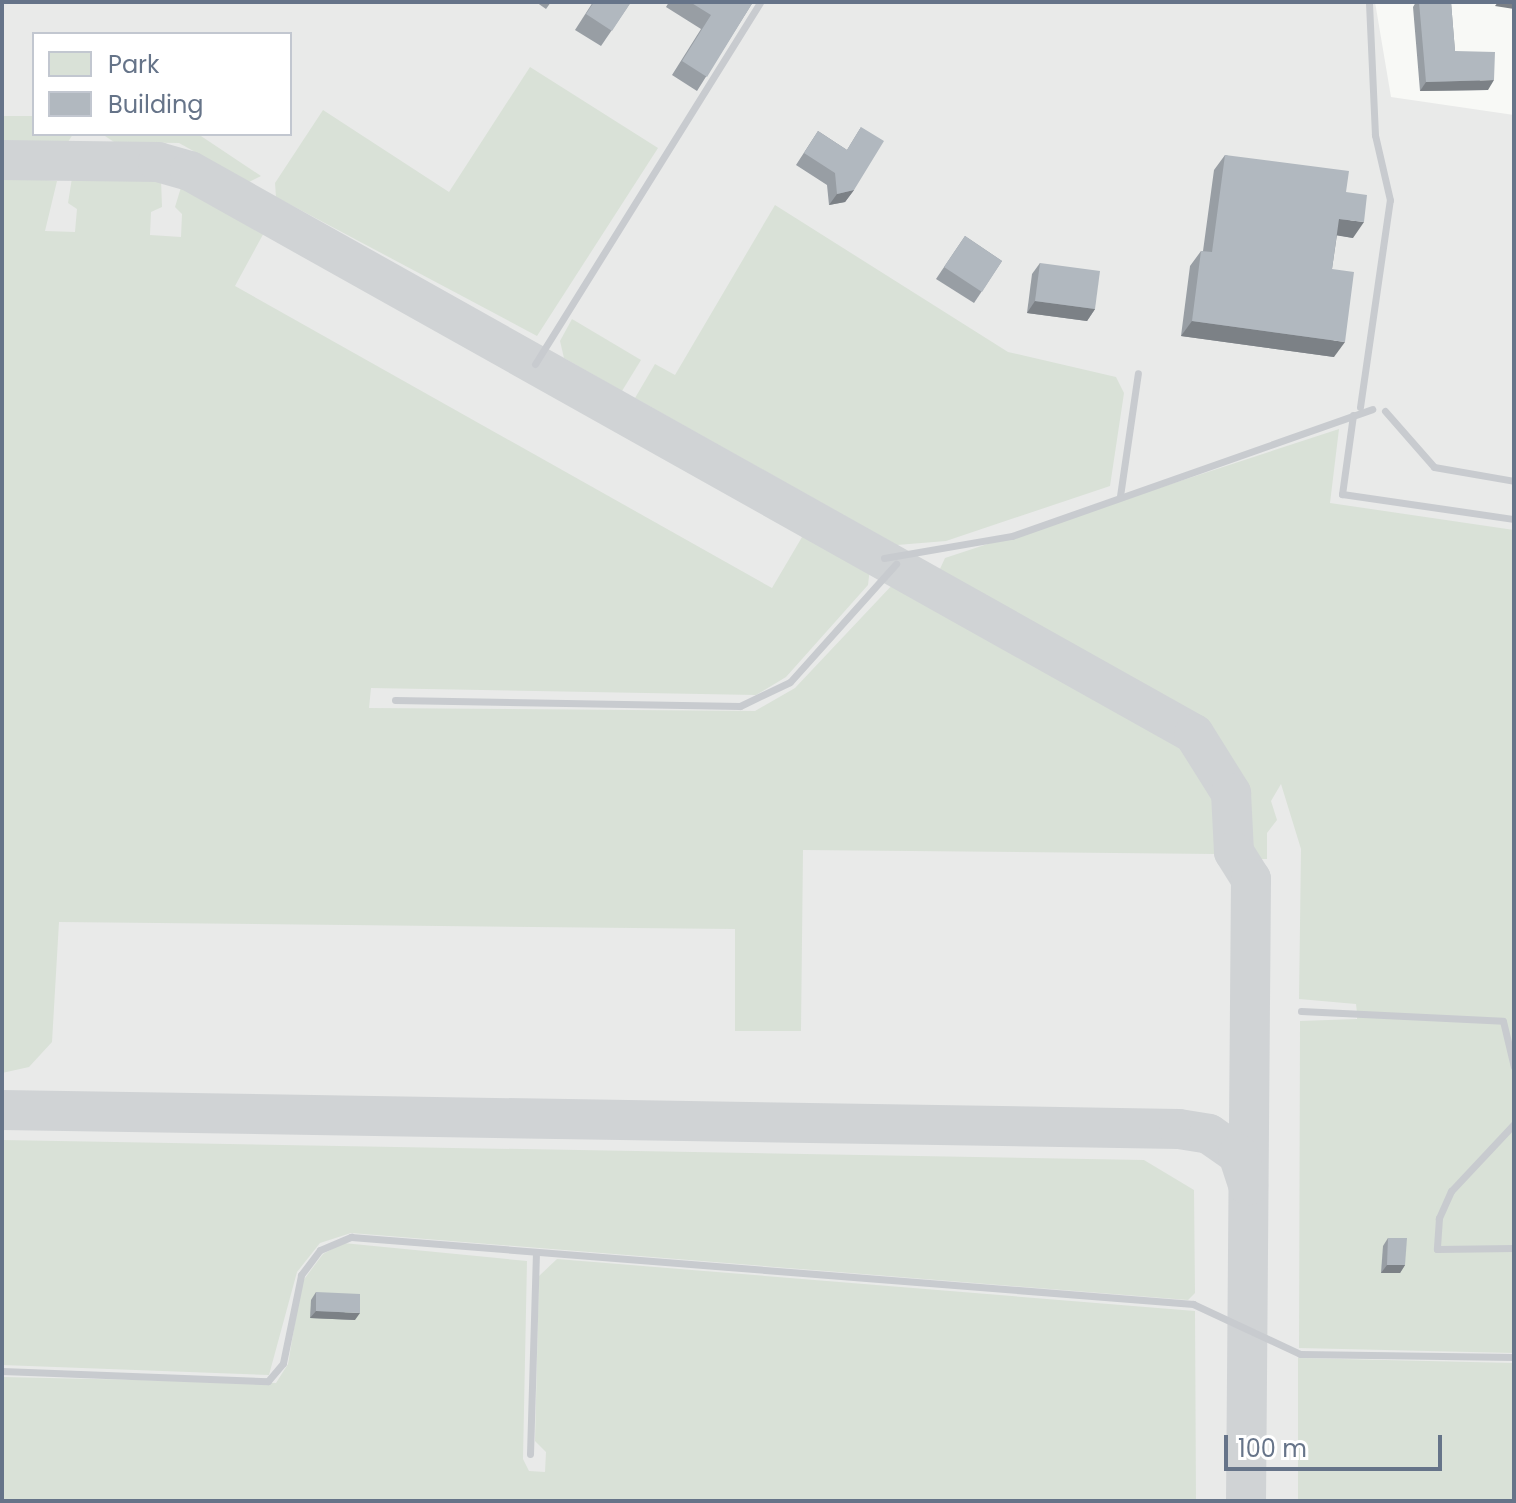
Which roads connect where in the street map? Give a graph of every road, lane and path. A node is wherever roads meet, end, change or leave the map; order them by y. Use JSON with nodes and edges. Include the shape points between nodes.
{"nodes":[{"id":1,"x":760,"y":2,"type":"edge"},
{"id":2,"x":1369,"y":2,"type":"edge"},
{"id":3,"x":535,"y":364,"type":"dead end"},
{"id":4,"x":1138,"y":373,"type":"dead end"},
{"id":5,"x":1360,"y":407,"type":"dead end"},
{"id":6,"x":1372,"y":409,"type":"dead end"},
{"id":7,"x":1385,"y":411,"type":"dead end"},
{"id":8,"x":1353,"y":415,"type":"junction"},
{"id":9,"x":1514,"y":481,"type":"edge"},
{"id":10,"x":1120,"y":496,"type":"junction"},
{"id":11,"x":1514,"y":519,"type":"edge"},
{"id":12,"x":884,"y":558,"type":"dead end"},
{"id":13,"x":896,"y":564,"type":"dead end"},
{"id":14,"x":395,"y":700,"type":"dead end"},
{"id":15,"x":1301,"y":1011,"type":"dead end"},
{"id":16,"x":1514,"y":1067,"type":"edge"},
{"id":17,"x":1514,"y":1124,"type":"edge"},
{"id":18,"x":1514,"y":1248,"type":"edge"},
{"id":19,"x":536,"y":1253,"type":"junction"},
{"id":20,"x":1514,"y":1357,"type":"edge"},
{"id":21,"x":2,"y":1371,"type":"edge"},
{"id":22,"x":530,"y":1454,"type":"dead end"}],
"edges":[{"from":1,"to":3,"type":"lane"},
{"from":2,"to":5,"type":"lane","via":[[1375,135],[1390,200]]},
{"from":4,"to":10,"type":"lane"},
{"from":6,"to":8,"type":"lane"},
{"from":7,"to":9,"type":"lane","via":[[1434,467]]},
{"from":8,"to":10,"type":"lane"},
{"from":8,"to":11,"type":"lane","via":[[1342,494]]},
{"from":10,"to":12,"type":"lane","via":[[1012,536]]},
{"from":13,"to":14,"type":"lane","via":[[790,682],[740,706]]},
{"from":15,"to":16,"type":"lane","via":[[1503,1021]]},
{"from":17,"to":18,"type":"lane","via":[[1451,1191],[1437,1249]]},
{"from":19,"to":20,"type":"lane","via":[[1193,1304],[1300,1354]]},
{"from":19,"to":21,"type":"lane","via":[[351,1237],[332,1243],[301,1275],[283,1363],[268,1381]]},
{"from":19,"to":22,"type":"lane"}]}
